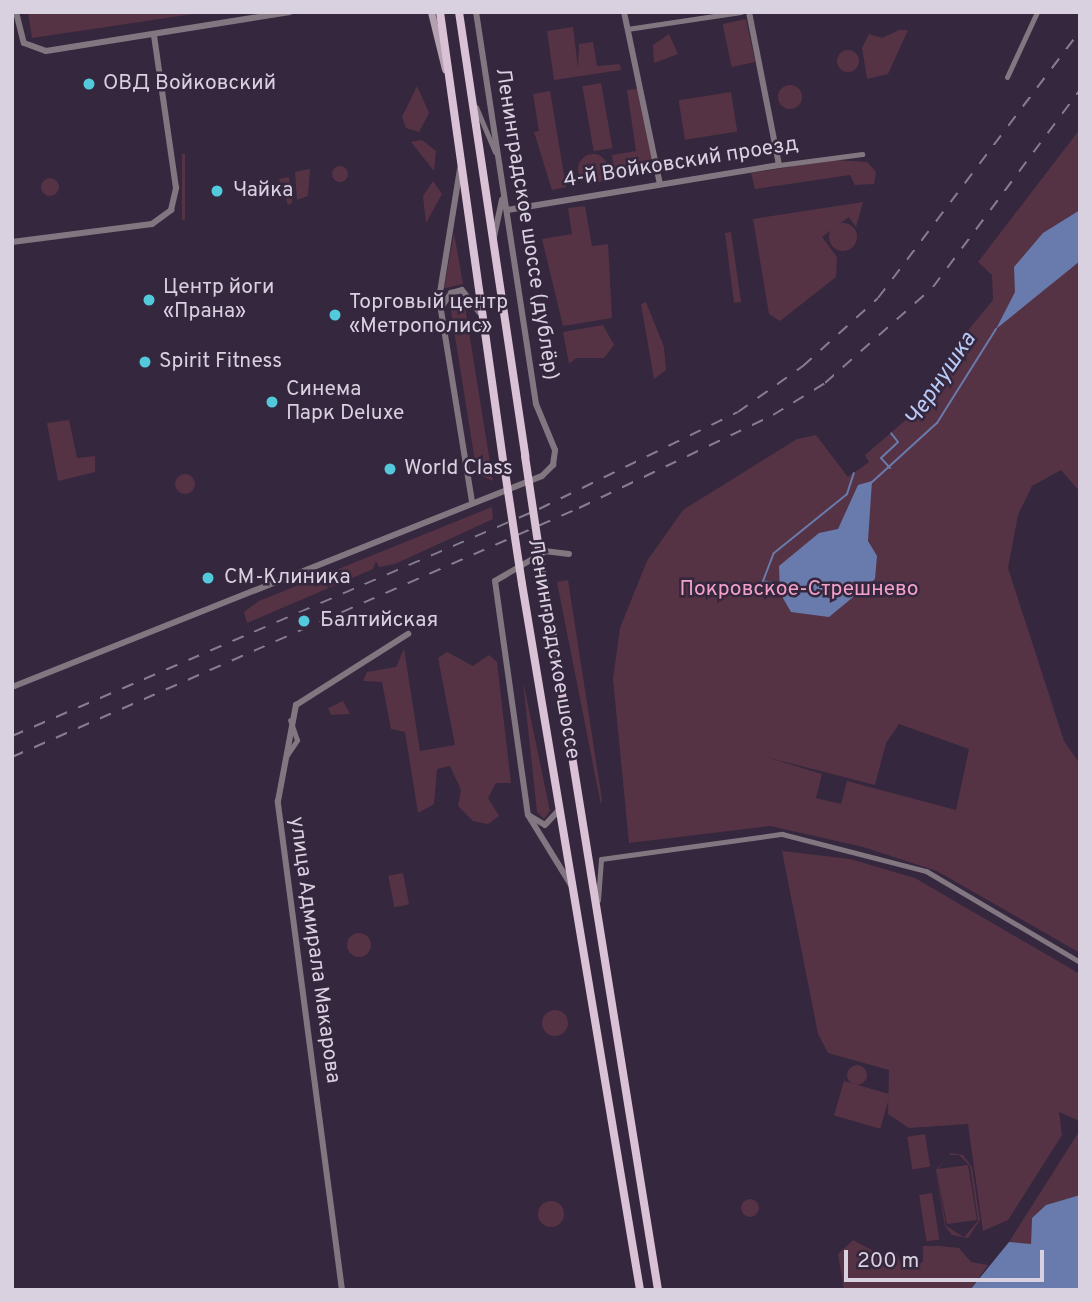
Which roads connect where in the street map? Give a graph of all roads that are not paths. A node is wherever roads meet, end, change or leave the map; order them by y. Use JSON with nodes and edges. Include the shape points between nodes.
{"nodes":[{"id":1,"x":16,"y":12,"type":"edge"},
{"id":2,"x":290,"y":12,"type":"edge"},
{"id":3,"x":431,"y":12,"type":"edge"},
{"id":4,"x":440,"y":12,"type":"edge"},
{"id":5,"x":458,"y":12,"type":"edge"},
{"id":6,"x":475,"y":12,"type":"edge"},
{"id":7,"x":624,"y":12,"type":"edge"},
{"id":8,"x":741,"y":12,"type":"edge"},
{"id":9,"x":750,"y":12,"type":"edge"},
{"id":10,"x":1037,"y":12,"type":"edge"},
{"id":11,"x":627,"y":29,"type":"junction"},
{"id":12,"x":154,"y":36,"type":"junction"},
{"id":13,"x":1007,"y":77,"type":"dead end"},
{"id":14,"x":451,"y":90,"type":"junction"},
{"id":15,"x":471,"y":96,"type":"junction"},
{"id":16,"x":862,"y":154,"type":"dead end"},
{"id":17,"x":460,"y":160,"type":"junction"},
{"id":18,"x":499,"y":162,"type":"junction"},
{"id":19,"x":779,"y":165,"type":"junction"},
{"id":20,"x":660,"y":184,"type":"junction"},
{"id":21,"x":503,"y":187,"type":"junction"},
{"id":22,"x":507,"y":210,"type":"junction"},
{"id":23,"x":509,"y":225,"type":"junction"},
{"id":24,"x":497,"y":226,"type":"junction"},
{"id":25,"x":12,"y":242,"type":"edge"},
{"id":26,"x":491,"y":253,"type":"junction"},
{"id":27,"x":442,"y":306,"type":"junction"},
{"id":28,"x":479,"y":312,"type":"junction"},
{"id":29,"x":472,"y":502,"type":"junction"},
{"id":30,"x":569,"y":554,"type":"dead end"},
{"id":31,"x":408,"y":634,"type":"dead end"},
{"id":32,"x":12,"y":687,"type":"edge"},
{"id":33,"x":560,"y":792,"type":"junction"},
{"id":34,"x":528,"y":815,"type":"junction"},
{"id":35,"x":578,"y":898,"type":"junction"},
{"id":36,"x":598,"y":904,"type":"junction"},
{"id":37,"x":1080,"y":962,"type":"edge"},
{"id":38,"x":342,"y":1290,"type":"edge"},
{"id":39,"x":640,"y":1290,"type":"edge"},
{"id":40,"x":658,"y":1290,"type":"edge"}],
"edges":[{"from":1,"to":12,"type":"street","via":[[24,43],[46,51]]},
{"from":2,"to":12,"type":"street"},
{"from":3,"to":14,"type":"main road"},
{"from":4,"to":14,"type":"main road","name":"Ленинградское шоссе"},
{"from":5,"to":15,"type":"main road","name":"Ленинградское шоссе"},
{"from":6,"to":18,"type":"street","name":"Ленинградское шоссе (дублёр)"},
{"from":7,"to":11,"type":"street"},
{"from":8,"to":11,"type":"street"},
{"from":9,"to":19,"type":"street"},
{"from":10,"to":13,"type":"street"},
{"from":11,"to":20,"type":"street","via":[[634,74],[645,90]]},
{"from":12,"to":25,"type":"street","via":[[176,188],[171,210],[152,224]]},
{"from":14,"to":17,"type":"main road","name":"Ленинградское шоссе"},
{"from":15,"to":18,"type":"street"},
{"from":15,"to":26,"type":"main road","name":"Ленинградское шоссе"},
{"from":16,"to":19,"type":"street","name":"4-й Войковский проезд"},
{"from":17,"to":27,"type":"street","via":[[440,284]]},
{"from":17,"to":28,"type":"main road","name":"Ленинградское шоссе"},
{"from":18,"to":21,"type":"street","name":"Ленинградское шоссе (дублёр)"},
{"from":19,"to":20,"type":"street","name":"4-й Войковский проезд"},
{"from":20,"to":22,"type":"street","name":"4-й Войковский проезд"},
{"from":21,"to":22,"type":"street","name":"Ленинградское шоссе (дублёр)"},
{"from":21,"to":24,"type":"street"},
{"from":22,"to":23,"type":"street","name":"Ленинградское шоссе (дублёр)"},
{"from":23,"to":24,"type":"street"},
{"from":23,"to":29,"type":"street","name":"Ленинградское шоссе (дублёр)","via":[[536,404],[556,455],[547,474]]},
{"from":24,"to":26,"type":"street"},
{"from":26,"to":36,"type":"main road","name":"Ленинградское шоссе","bridge":true},
{"from":27,"to":28,"type":"street","via":[[451,293],[462,290]]},
{"from":27,"to":29,"type":"street"},
{"from":28,"to":33,"type":"main road","name":"Ленинградское шоссе","bridge":true},
{"from":29,"to":32,"type":"street"},
{"from":30,"to":34,"type":"street","via":[[546,551],[495,580]]},
{"from":31,"to":38,"type":"street","name":"улица Адмирала Макарова","via":[[309,695],[290,720],[284,757],[277,828]]},
{"from":33,"to":34,"type":"street","via":[[550,824]]},
{"from":33,"to":35,"type":"main road","name":"Ленинградское шоссе"},
{"from":34,"to":35,"type":"street"},
{"from":35,"to":39,"type":"main road","name":"Ленинградское шоссе"},
{"from":36,"to":37,"type":"street","via":[[601,859],[746,835],[818,841],[935,875]]},
{"from":36,"to":40,"type":"main road","name":"Ленинградское шоссе"}]}
